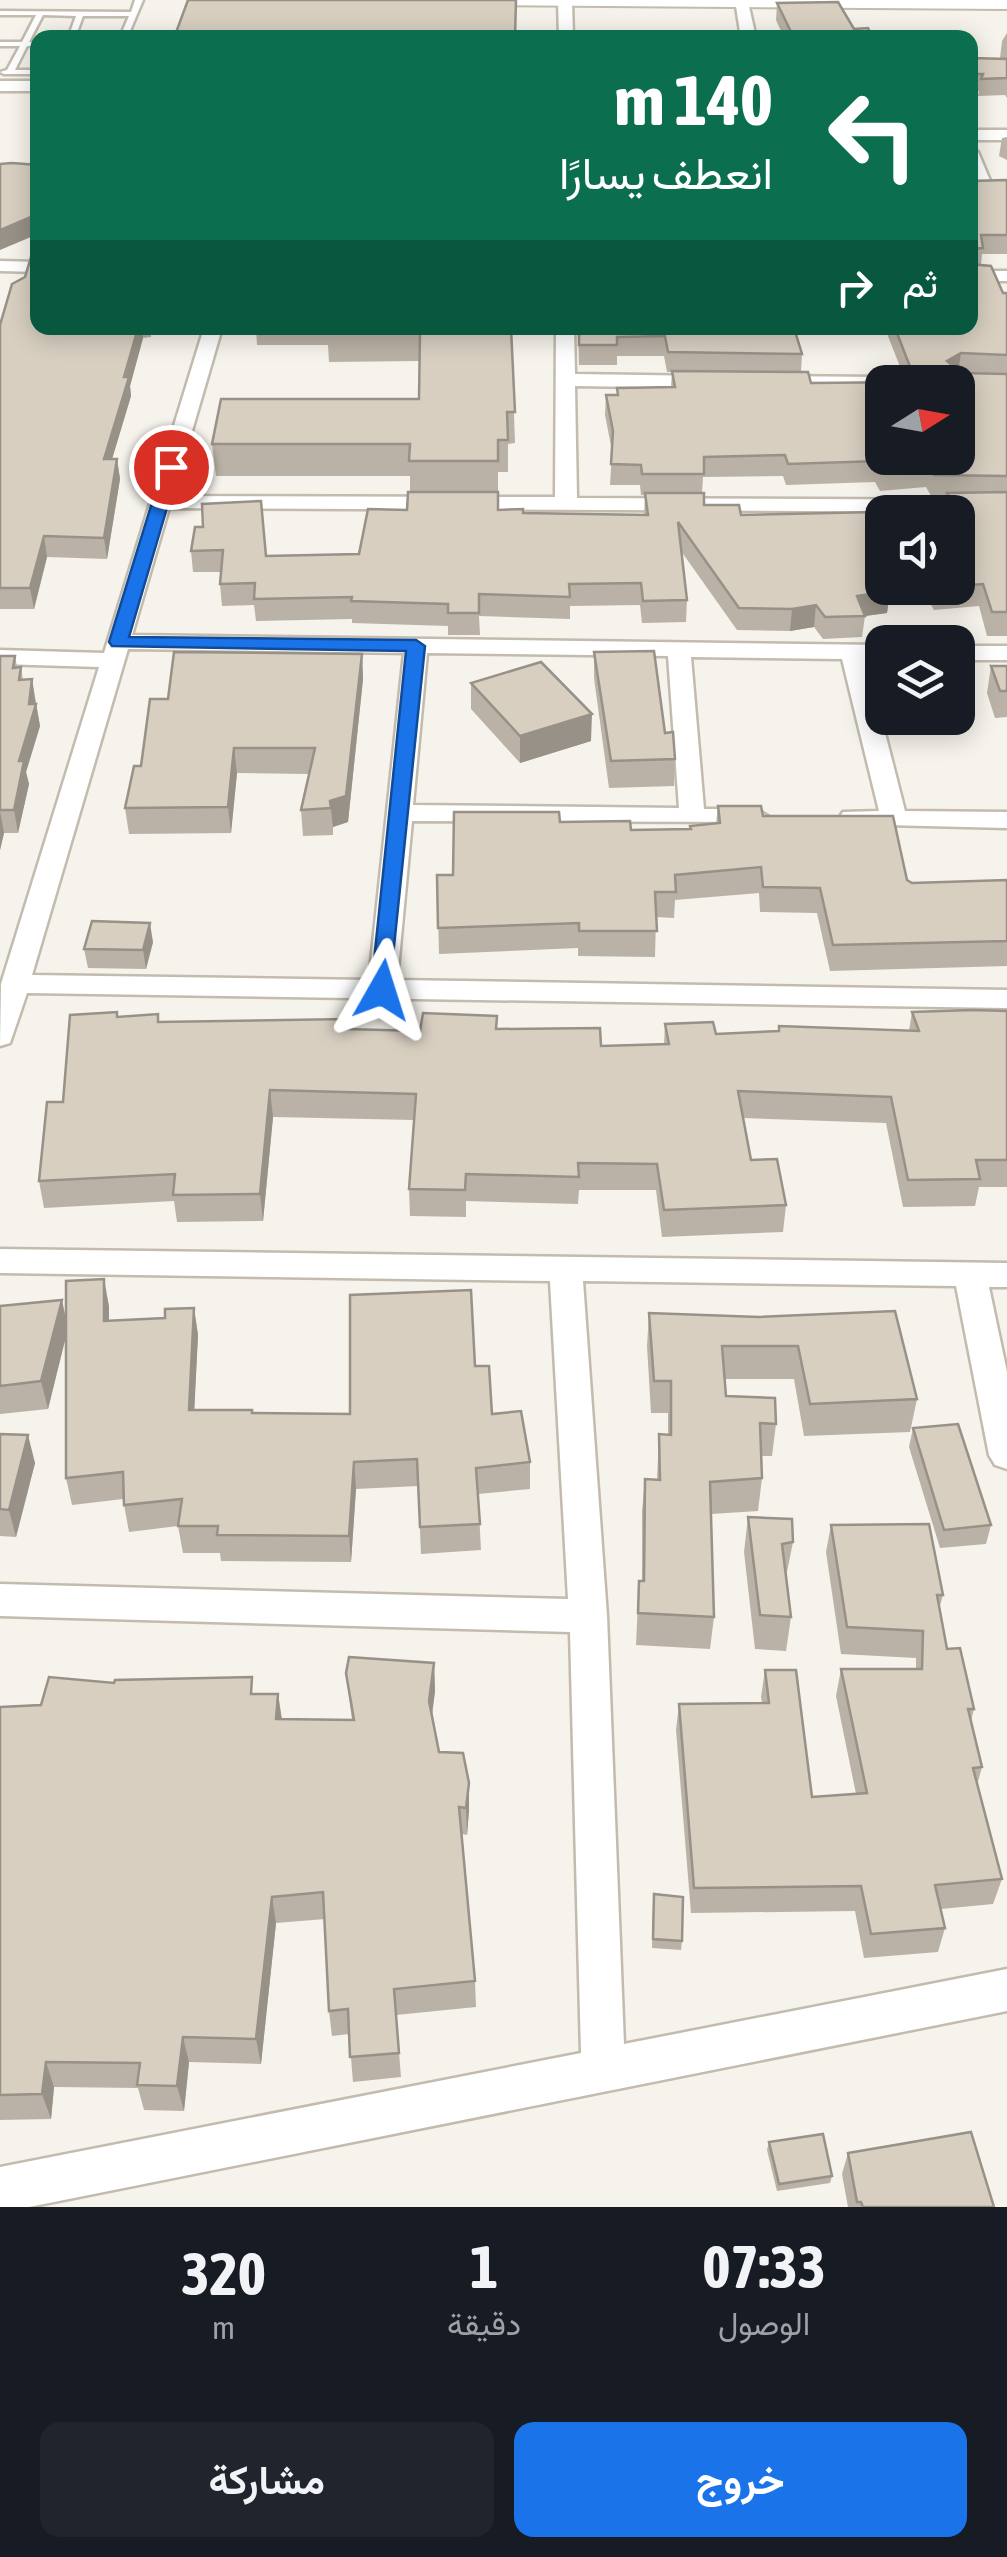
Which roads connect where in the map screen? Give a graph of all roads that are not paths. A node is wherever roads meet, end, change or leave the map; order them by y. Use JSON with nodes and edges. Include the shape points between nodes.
{"nodes":[{"id":1,"x":139,"y":0,"type":"edge"},
{"id":2,"x":476,"y":0,"type":"edge"},
{"id":3,"x":566,"y":0,"type":"edge"},
{"id":4,"x":741,"y":2,"type":"edge"},
{"id":5,"x":1007,"y":3,"type":"edge"},
{"id":6,"x":41,"y":12,"type":"junction"},
{"id":7,"x":0,"y":13,"type":"edge"},
{"id":8,"x":81,"y":13,"type":"junction"},
{"id":9,"x":133,"y":14,"type":"junction"},
{"id":10,"x":31,"y":30,"type":"edge"},
{"id":11,"x":74,"y":30,"type":"edge"},
{"id":12,"x":126,"y":30,"type":"edge"},
{"id":13,"x":566,"y":30,"type":"edge"},
{"id":14,"x":747,"y":30,"type":"edge"},
{"id":15,"x":30,"y":33,"type":"edge"},
{"id":16,"x":0,"y":44,"type":"edge"},
{"id":17,"x":24,"y":44,"type":"junction"},
{"id":18,"x":30,"y":44,"type":"edge"},
{"id":19,"x":30,"y":73,"type":"edge"},
{"id":20,"x":3,"y":77,"type":"edge"},
{"id":21,"x":30,"y":84,"type":"edge"},
{"id":22,"x":978,"y":135,"type":"edge"},
{"id":23,"x":1007,"y":135,"type":"edge"},
{"id":24,"x":978,"y":190,"type":"edge"},
{"id":25,"x":1007,"y":190,"type":"edge"},
{"id":26,"x":0,"y":266,"type":"edge"},
{"id":27,"x":30,"y":266,"type":"edge"},
{"id":28,"x":978,"y":276,"type":"edge"},
{"id":29,"x":1007,"y":276,"type":"edge"},
{"id":30,"x":210,"y":335,"type":"edge"},
{"id":31,"x":566,"y":335,"type":"edge"},
{"id":32,"x":563,"y":380,"type":"junction"},
{"id":33,"x":865,"y":383,"type":"edge"},
{"id":34,"x":160,"y":502,"type":"junction"},
{"id":35,"x":566,"y":504,"type":"junction"},
{"id":36,"x":1007,"y":506,"type":"edge"},
{"id":37,"x":416,"y":646,"type":"junction"},
{"id":38,"x":679,"y":649,"type":"junction"},
{"id":39,"x":116,"y":651,"type":"junction"},
{"id":40,"x":852,"y":651,"type":"junction"},
{"id":41,"x":865,"y":651,"type":"edge"},
{"id":42,"x":975,"y":653,"type":"edge"},
{"id":43,"x":1007,"y":653,"type":"edge"},
{"id":44,"x":0,"y":657,"type":"edge"},
{"id":45,"x":400,"y":813,"type":"junction"},
{"id":46,"x":692,"y":816,"type":"junction"},
{"id":47,"x":784,"y":818,"type":"edge"},
{"id":48,"x":820,"y":818,"type":"edge"},
{"id":49,"x":894,"y":819,"type":"junction"},
{"id":50,"x":1007,"y":820,"type":"edge"},
{"id":51,"x":16,"y":984,"type":"junction"},
{"id":52,"x":382,"y":990,"type":"junction"},
{"id":53,"x":1007,"y":999,"type":"edge"},
{"id":54,"x":0,"y":1036,"type":"edge"},
{"id":55,"x":0,"y":1262,"type":"edge"},
{"id":56,"x":566,"y":1269,"type":"junction"},
{"id":57,"x":970,"y":1274,"type":"junction"},
{"id":58,"x":1007,"y":1275,"type":"edge"},
{"id":59,"x":1007,"y":1455,"type":"edge"},
{"id":60,"x":0,"y":1600,"type":"edge"},
{"id":61,"x":588,"y":1616,"type":"junction"},
{"id":62,"x":1007,"y":1990,"type":"edge"},
{"id":63,"x":603,"y":2070,"type":"junction"},
{"id":64,"x":0,"y":2190,"type":"edge"}],
"edges":[{"from":1,"to":9,"type":"lane"},
{"from":2,"to":3,"type":"street"},
{"from":3,"to":4,"type":"street"},
{"from":3,"to":13,"type":"street"},
{"from":4,"to":5,"type":"street"},
{"from":4,"to":14,"type":"street"},
{"from":6,"to":7,"type":"lane"},
{"from":6,"to":8,"type":"lane"},
{"from":6,"to":10,"type":"lane"},
{"from":8,"to":9,"type":"lane"},
{"from":8,"to":11,"type":"lane"},
{"from":9,"to":12,"type":"lane"},
{"from":15,"to":17,"type":"lane"},
{"from":16,"to":17,"type":"lane"},
{"from":17,"to":18,"type":"lane"},
{"from":17,"to":20,"type":"lane"},
{"from":19,"to":20,"type":"lane"},
{"from":20,"to":21,"type":"street"},
{"from":22,"to":23,"type":"street"},
{"from":24,"to":25,"type":"street"},
{"from":26,"to":27,"type":"street"},
{"from":28,"to":29,"type":"street"},
{"from":30,"to":34,"type":"street"},
{"from":31,"to":32,"type":"street"},
{"from":32,"to":33,"type":"street"},
{"from":32,"to":35,"type":"street"},
{"from":34,"to":35,"type":"street"},
{"from":34,"to":39,"type":"street"},
{"from":35,"to":36,"type":"street"},
{"from":37,"to":38,"type":"street"},
{"from":37,"to":39,"type":"street"},
{"from":37,"to":45,"type":"street"},
{"from":38,"to":40,"type":"street"},
{"from":38,"to":46,"type":"street"},
{"from":39,"to":44,"type":"street"},
{"from":39,"to":51,"type":"street"},
{"from":40,"to":41,"type":"street"},
{"from":40,"to":49,"type":"street"},
{"from":42,"to":43,"type":"street"},
{"from":45,"to":46,"type":"street"},
{"from":45,"to":52,"type":"street"},
{"from":46,"to":47,"type":"street"},
{"from":48,"to":49,"type":"street"},
{"from":49,"to":50,"type":"street"},
{"from":51,"to":52,"type":"street"},
{"from":51,"to":54,"type":"street"},
{"from":52,"to":53,"type":"street"},
{"from":55,"to":56,"type":"street"},
{"from":56,"to":57,"type":"street"},
{"from":56,"to":61,"type":"street"},
{"from":57,"to":58,"type":"street"},
{"from":57,"to":59,"type":"street"},
{"from":60,"to":61,"type":"street"},
{"from":61,"to":63,"type":"street"},
{"from":62,"to":63,"type":"street"},
{"from":63,"to":64,"type":"street"}]}
